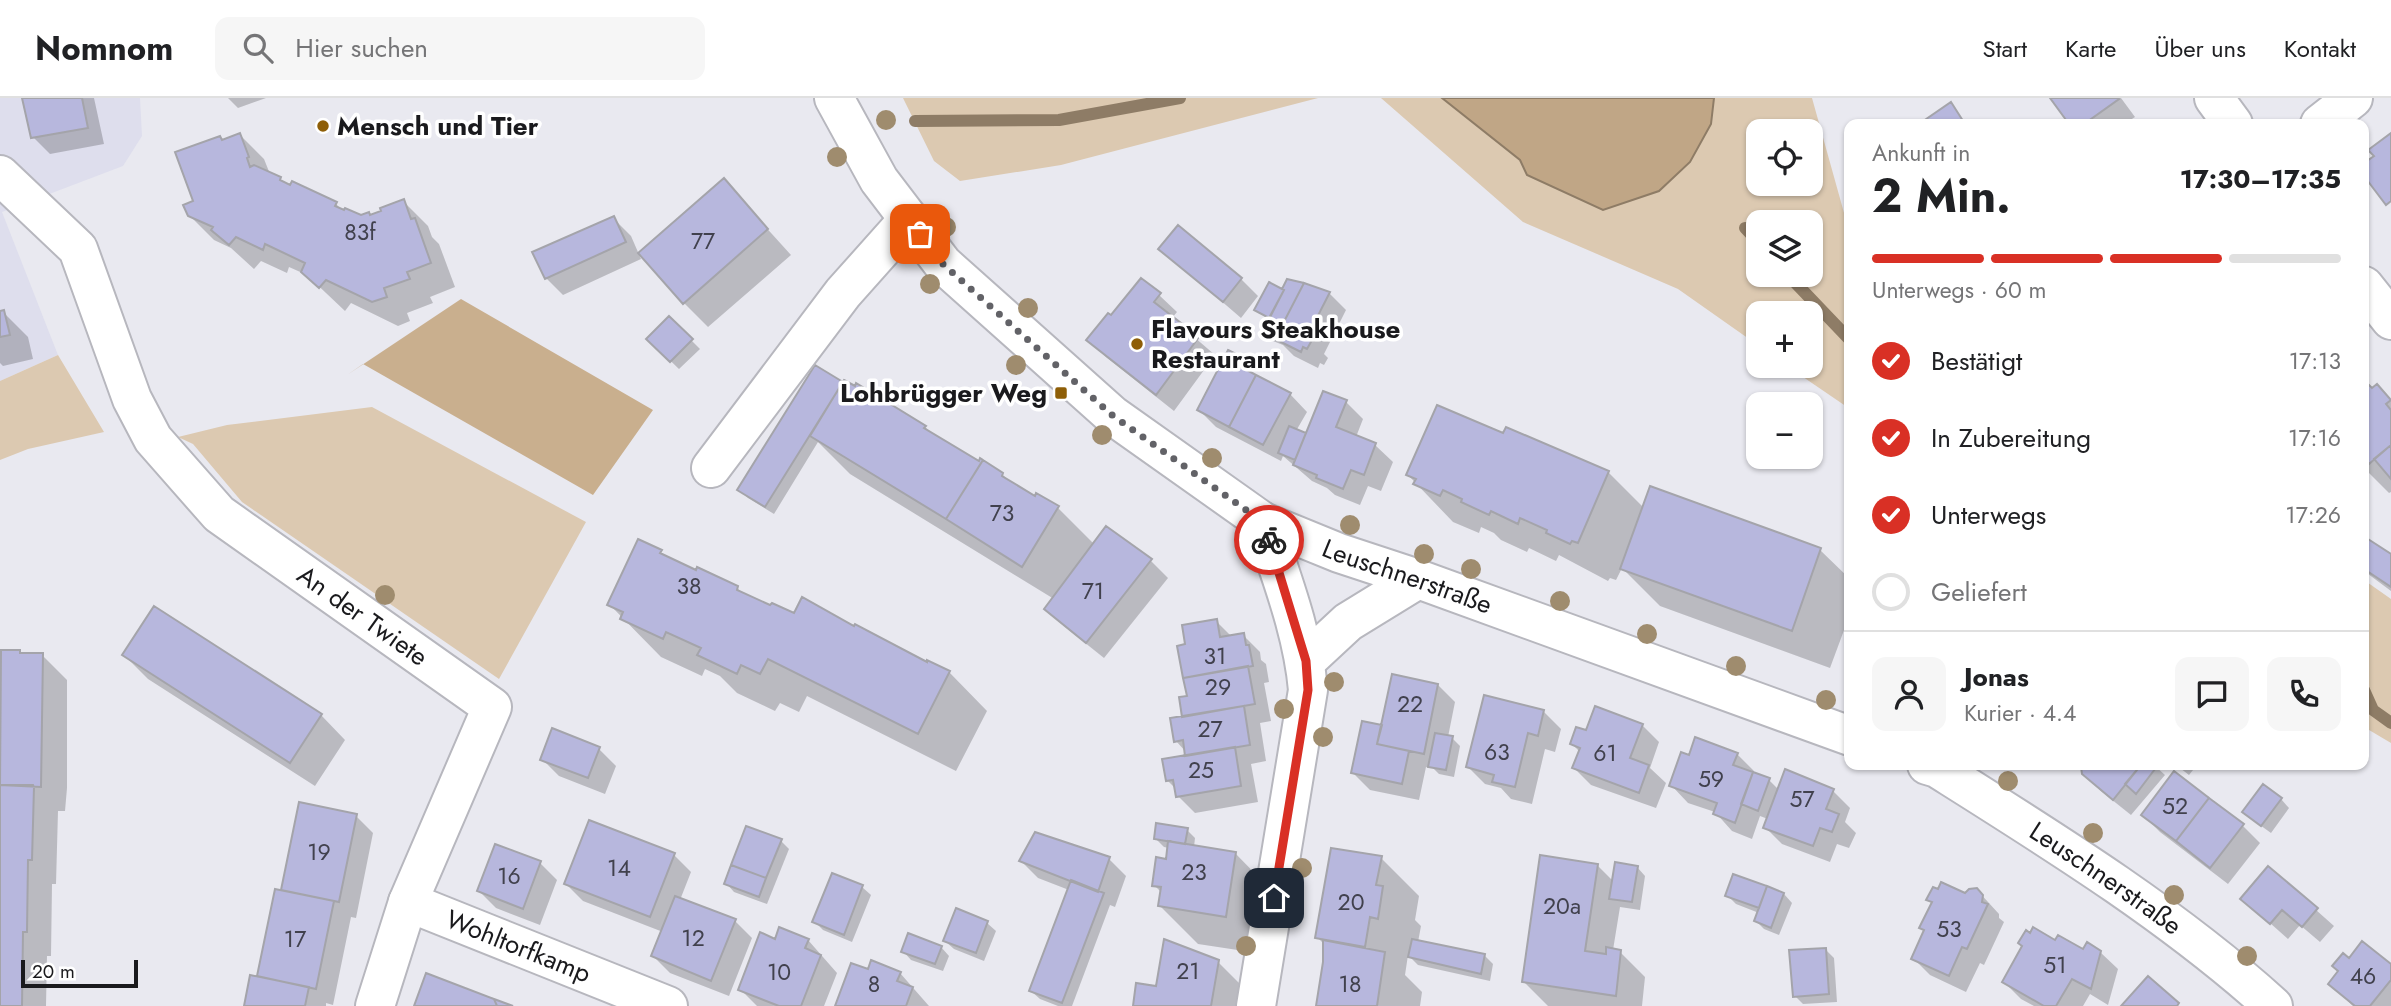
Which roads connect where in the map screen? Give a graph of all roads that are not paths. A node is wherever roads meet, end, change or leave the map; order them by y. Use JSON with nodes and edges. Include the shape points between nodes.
{"nodes":[{"id":1,"x":834,"y":98,"type":"edge"},
{"id":2,"x":2214,"y":98,"type":"edge"},
{"id":3,"x":2353,"y":98,"type":"edge"},
{"id":4,"x":2229,"y":119,"type":"edge"},
{"id":5,"x":2326,"y":119,"type":"edge"},
{"id":6,"x":0,"y":175,"type":"edge"},
{"id":7,"x":909,"y":219,"type":"junction"},
{"id":8,"x":2369,"y":292,"type":"edge"},
{"id":9,"x":2391,"y":320,"type":"edge"},
{"id":10,"x":711,"y":468,"type":"dead end"},
{"id":11,"x":1263,"y":522,"type":"junction"},
{"id":12,"x":1418,"y":579,"type":"junction"},
{"id":13,"x":1306,"y":661,"type":"junction"},
{"id":14,"x":1844,"y":734,"type":"edge"},
{"id":15,"x":1940,"y":770,"type":"edge"},
{"id":16,"x":408,"y":902,"type":"junction"},
{"id":17,"x":375,"y":1006,"type":"edge"},
{"id":18,"x":668,"y":1006,"type":"edge"},
{"id":19,"x":1256,"y":1006,"type":"edge"},
{"id":20,"x":2273,"y":1006,"type":"edge"}],
"edges":[{"from":1,"to":7,"type":"street","name":"Leuschnerstraße","via":[[879,180]]},
{"from":2,"to":4,"type":"street"},
{"from":3,"to":5,"type":"street"},
{"from":6,"to":16,"type":"street","name":"An der Twiete","via":[[78,249],[132,399],[153,439],[219,514],[492,707]]},
{"from":7,"to":10,"type":"street","via":[[843,293]]},
{"from":7,"to":11,"type":"street","name":"Leuschnerstraße","via":[[943,264],[1112,415]]},
{"from":8,"to":9,"type":"street"},
{"from":11,"to":12,"type":"street","name":"Leuschnerstraße"},
{"from":11,"to":13,"type":"street"},
{"from":12,"to":13,"type":"street","via":[[1349,622]]},
{"from":12,"to":14,"type":"street","name":"Leuschnerstraße"},
{"from":13,"to":19,"type":"street","via":[[1308,690]]},
{"from":15,"to":20,"type":"street","name":"Leuschnerstraße","via":[[2079,857],[2238,974]]},
{"from":16,"to":17,"type":"street","name":"An der Twiete"},
{"from":16,"to":18,"type":"street","name":"Wohltorfkamp"}]}
